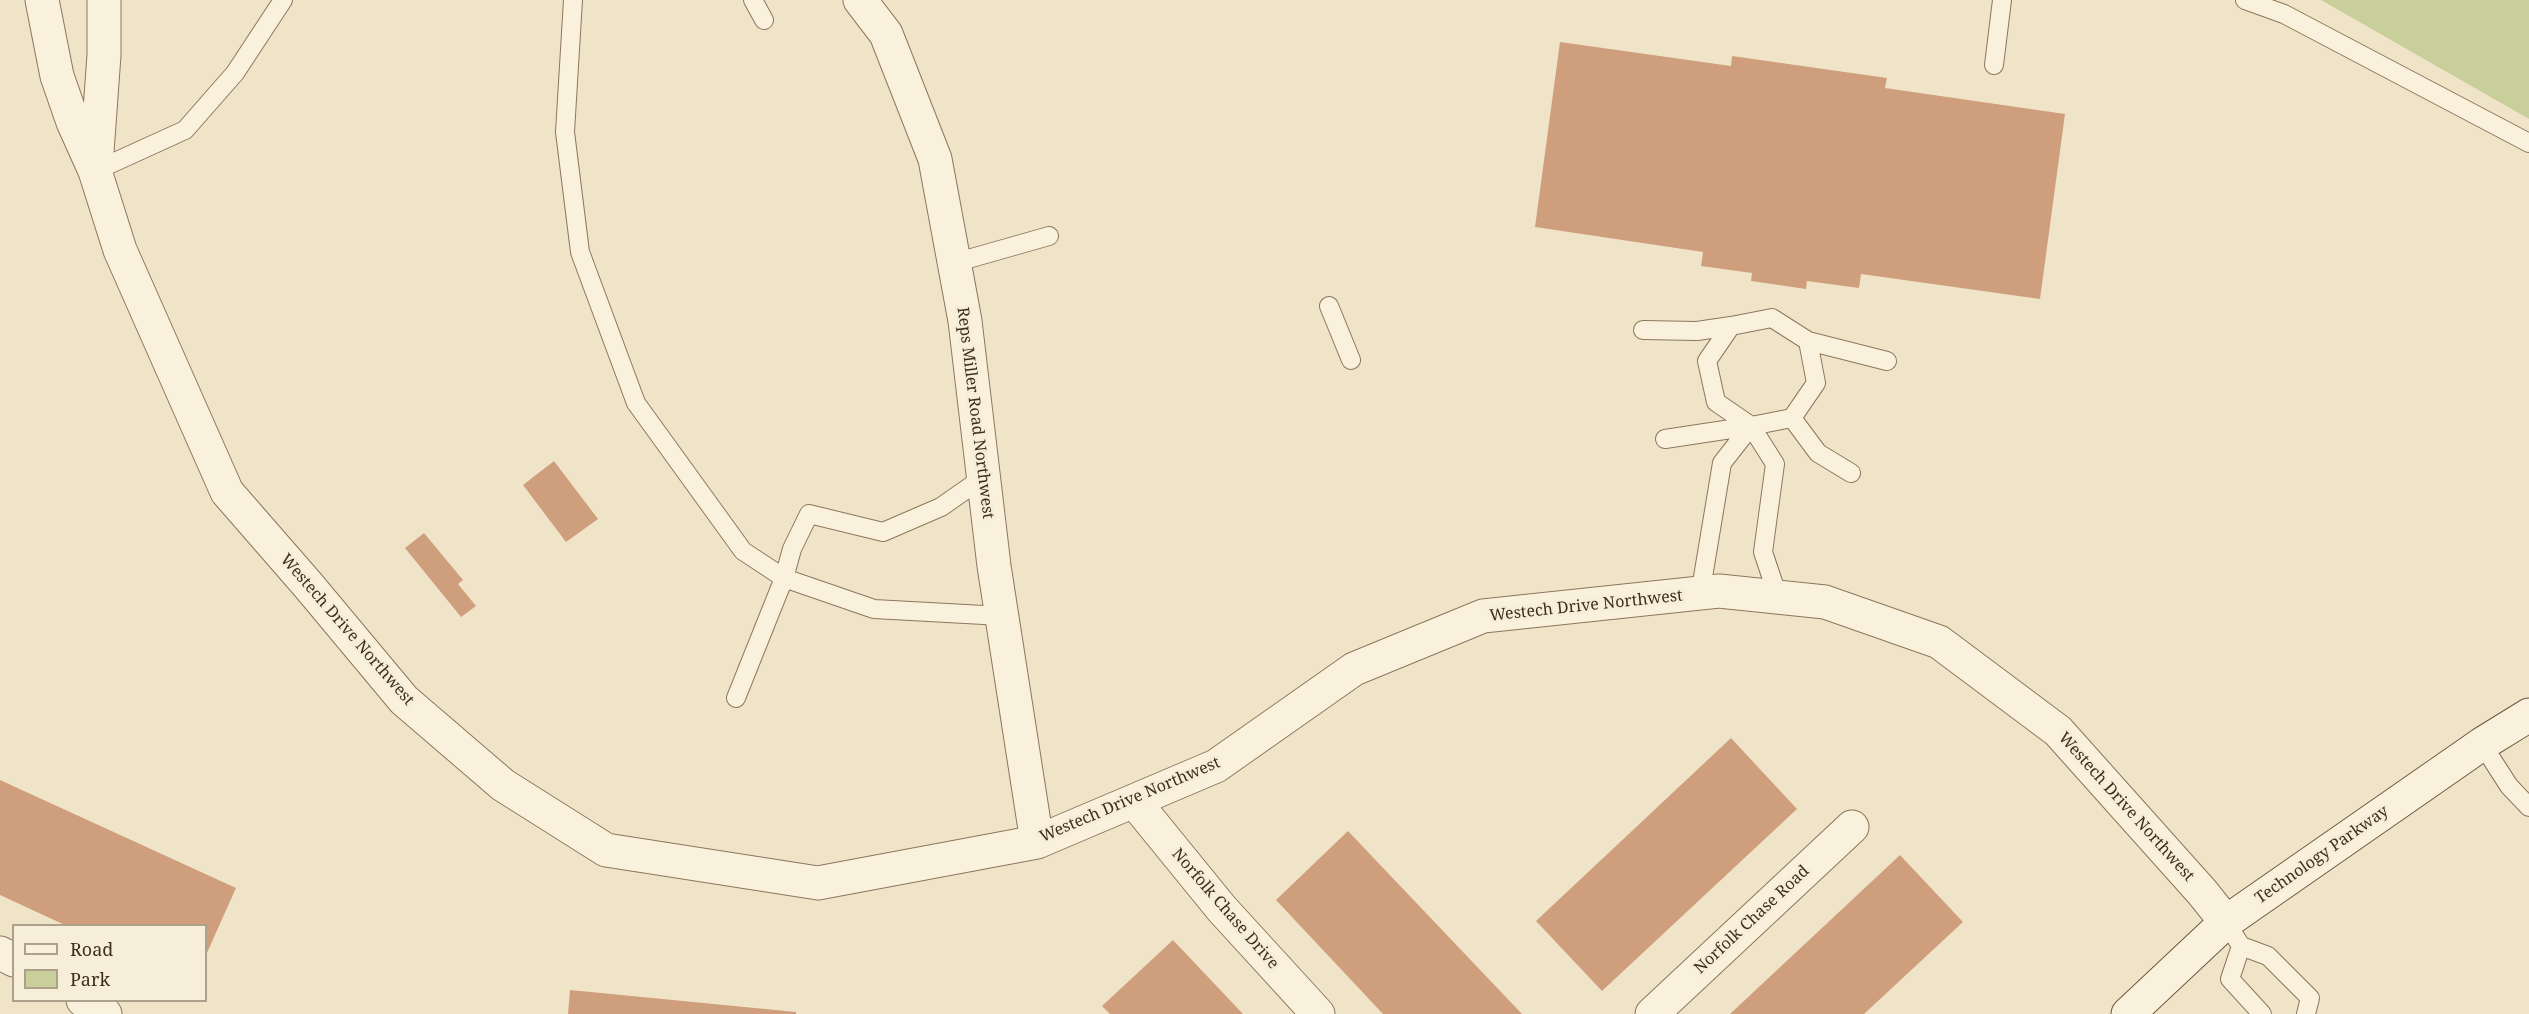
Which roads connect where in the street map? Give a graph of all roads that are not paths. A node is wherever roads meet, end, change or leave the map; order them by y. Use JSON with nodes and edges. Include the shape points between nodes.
{"nodes":[{"id":1,"x":42,"y":0,"type":"edge"},
{"id":2,"x":104,"y":0,"type":"edge"},
{"id":3,"x":284,"y":0,"type":"edge"},
{"id":4,"x":573,"y":0,"type":"edge"},
{"id":5,"x":753,"y":0,"type":"edge"},
{"id":6,"x":861,"y":0,"type":"edge"},
{"id":7,"x":2002,"y":0,"type":"edge"},
{"id":8,"x":2245,"y":0,"type":"edge"},
{"id":9,"x":764,"y":20,"type":"dead end"},
{"id":10,"x":1994,"y":65,"type":"dead end"},
{"id":11,"x":2529,"y":144,"type":"edge"},
{"id":12,"x":95,"y":171,"type":"junction"},
{"id":13,"x":1049,"y":236,"type":"dead end"},
{"id":14,"x":954,"y":263,"type":"junction"},
{"id":15,"x":1329,"y":306,"type":"dead end"},
{"id":16,"x":1731,"y":326,"type":"junction"},
{"id":17,"x":1643,"y":330,"type":"dead end"},
{"id":18,"x":1808,"y":341,"type":"junction"},
{"id":19,"x":1350,"y":360,"type":"dead end"},
{"id":20,"x":1887,"y":361,"type":"dead end"},
{"id":21,"x":1792,"y":418,"type":"junction"},
{"id":22,"x":1751,"y":426,"type":"junction"},
{"id":23,"x":1665,"y":439,"type":"dead end"},
{"id":24,"x":1851,"y":473,"type":"dead end"},
{"id":25,"x":984,"y":477,"type":"junction"},
{"id":26,"x":784,"y":578,"type":"junction"},
{"id":27,"x":1700,"y":595,"type":"junction"},
{"id":28,"x":1778,"y":597,"type":"junction"},
{"id":29,"x":1002,"y":616,"type":"junction"},
{"id":30,"x":736,"y":698,"type":"dead end"},
{"id":31,"x":2529,"y":715,"type":"edge"},
{"id":32,"x":2482,"y":744,"type":"junction"},
{"id":33,"x":1134,"y":801,"type":"junction"},
{"id":34,"x":2529,"y":807,"type":"edge"},
{"id":35,"x":1852,"y":827,"type":"dead end"},
{"id":36,"x":1037,"y":842,"type":"junction"},
{"id":37,"x":2233,"y":934,"type":"junction"},
{"id":38,"x":85,"y":1002,"type":"edge"},
{"id":39,"x":105,"y":1014,"type":"edge"},
{"id":40,"x":1318,"y":1014,"type":"edge"},
{"id":41,"x":1652,"y":1014,"type":"edge"},
{"id":42,"x":2128,"y":1014,"type":"edge"},
{"id":43,"x":2262,"y":1014,"type":"edge"},
{"id":44,"x":2306,"y":1014,"type":"edge"}],
"edges":[{"from":1,"to":12,"type":"street","name":"Westech Drive Northwest","via":[[57,76]]},
{"from":2,"to":12,"type":"street","name":"Westech Drive Northwest"},
{"from":3,"to":12,"type":"lane","via":[[235,73],[185,130]]},
{"from":4,"to":26,"type":"lane","via":[[565,132],[580,252],[636,403],[743,551]]},
{"from":5,"to":9,"type":"lane"},
{"from":6,"to":14,"type":"street","name":"Reps Miller Road Northwest","via":[[886,34],[935,159]]},
{"from":7,"to":10,"type":"lane"},
{"from":8,"to":11,"type":"lane","via":[[2283,14]]},
{"from":12,"to":36,"type":"street","name":"Westech Drive Northwest","via":[[120,250],[227,492],[404,700],[503,785],[606,850],[818,883]]},
{"from":13,"to":14,"type":"lane"},
{"from":14,"to":25,"type":"street","name":"Reps Miller Road Northwest"},
{"from":15,"to":19,"type":"lane"},
{"from":16,"to":17,"type":"lane","via":[[1697,331]]},
{"from":16,"to":18,"type":"lane","via":[[1772,318]]},
{"from":16,"to":22,"type":"lane","via":[[1707,361],[1716,402]]},
{"from":18,"to":20,"type":"lane"},
{"from":18,"to":21,"type":"lane","via":[[1816,383]]},
{"from":21,"to":22,"type":"lane"},
{"from":21,"to":24,"type":"lane","via":[[1818,453]]},
{"from":22,"to":23,"type":"lane"},
{"from":22,"to":27,"type":"lane","via":[[1722,463]]},
{"from":22,"to":28,"type":"lane","via":[[1775,464],[1764,552]]},
{"from":25,"to":26,"type":"lane","via":[[941,507],[883,532],[809,514],[792,549]]},
{"from":25,"to":29,"type":"street","name":"Reps Miller Road Northwest"},
{"from":26,"to":29,"type":"lane","via":[[874,609]]},
{"from":26,"to":30,"type":"lane"},
{"from":27,"to":28,"type":"street","name":"Westech Drive Northwest","via":[[1719,591]]},
{"from":27,"to":33,"type":"street","name":"Westech Drive Northwest","via":[[1483,616],[1354,669],[1216,766]]},
{"from":28,"to":37,"type":"street","name":"Westech Drive Northwest","via":[[1825,602],[1939,642],[2058,730],[2202,892]]},
{"from":29,"to":36,"type":"street","name":"Reps Miller Road Northwest"},
{"from":31,"to":32,"type":"street","name":"Technology Parkway"},
{"from":32,"to":34,"type":"lane","via":[[2509,786]]},
{"from":32,"to":37,"type":"street","name":"Technology Parkway"},
{"from":33,"to":36,"type":"street","name":"Westech Drive Northwest"},
{"from":33,"to":40,"type":"street","name":"Norfolk Chase Drive","via":[[1222,909]]},
{"from":35,"to":41,"type":"street","name":"Norfolk Chase Road"},
{"from":37,"to":42,"type":"street","name":"Technology Parkway"},
{"from":37,"to":43,"type":"lane","via":[[2230,979]]},
{"from":37,"to":44,"type":"lane","via":[[2268,956],[2310,998]]},
{"from":38,"to":39,"type":"street"}]}
